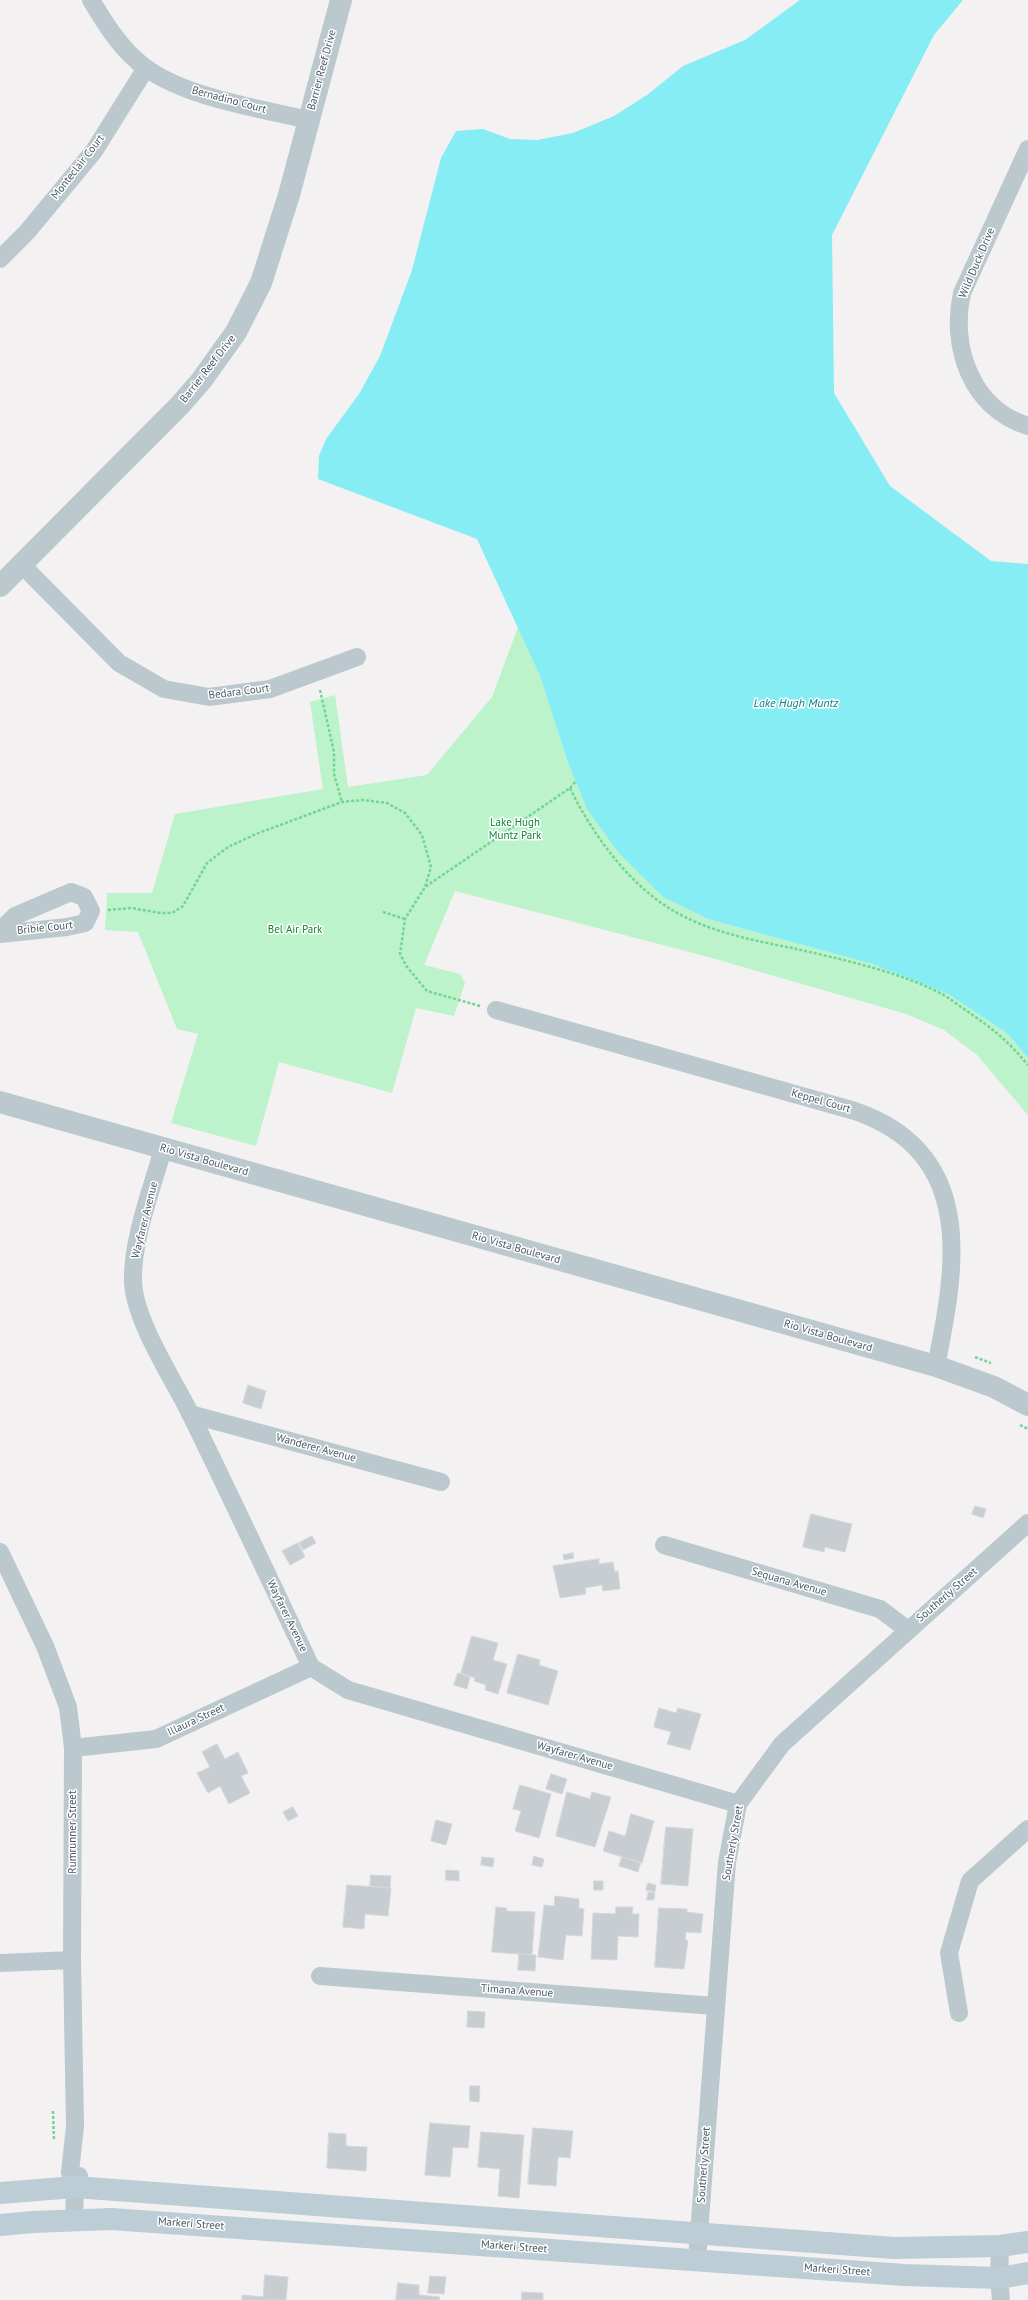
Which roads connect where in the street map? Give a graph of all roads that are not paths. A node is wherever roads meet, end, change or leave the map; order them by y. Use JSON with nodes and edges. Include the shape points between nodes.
{"nodes":[{"id":1,"x":91,"y":0,"type":"edge"},
{"id":2,"x":341,"y":0,"type":"edge"},
{"id":3,"x":146,"y":68,"type":"junction"},
{"id":4,"x":308,"y":120,"type":"junction"},
{"id":5,"x":1028,"y":149,"type":"edge"},
{"id":6,"x":0,"y":259,"type":"edge"},
{"id":7,"x":1028,"y":426,"type":"edge"},
{"id":8,"x":21,"y":564,"type":"junction"},
{"id":9,"x":0,"y":586,"type":"edge"},
{"id":10,"x":357,"y":657,"type":"dead end"},
{"id":11,"x":0,"y":932,"type":"edge"},
{"id":12,"x":496,"y":1010,"type":"road end"},
{"id":13,"x":0,"y":1102,"type":"edge"},
{"id":14,"x":163,"y":1149,"type":"junction"},
{"id":15,"x":936,"y":1366,"type":"junction"},
{"id":16,"x":1028,"y":1405,"type":"edge"},
{"id":17,"x":190,"y":1414,"type":"junction"},
{"id":18,"x":441,"y":1482,"type":"dead end"},
{"id":19,"x":1028,"y":1523,"type":"edge"},
{"id":20,"x":664,"y":1545,"type":"dead end"},
{"id":21,"x":0,"y":1552,"type":"edge"},
{"id":22,"x":908,"y":1630,"type":"junction"},
{"id":23,"x":311,"y":1667,"type":"junction"},
{"id":24,"x":73,"y":1748,"type":"junction"},
{"id":25,"x":738,"y":1804,"type":"junction"},
{"id":26,"x":1028,"y":1830,"type":"edge"},
{"id":27,"x":72,"y":1960,"type":"junction"},
{"id":28,"x":0,"y":1963,"type":"edge"},
{"id":29,"x":320,"y":1976,"type":"dead end"},
{"id":30,"x":715,"y":2006,"type":"junction"},
{"id":31,"x":959,"y":2013,"type":"dead end"},
{"id":32,"x":75,"y":2187,"type":"junction"},
{"id":33,"x":0,"y":2193,"type":"edge"},
{"id":34,"x":74,"y":2220,"type":"junction"},
{"id":35,"x":0,"y":2225,"type":"edge"},
{"id":36,"x":699,"y":2233,"type":"junction"},
{"id":37,"x":1028,"y":2242,"type":"edge"},
{"id":38,"x":1000,"y":2246,"type":"junction"},
{"id":39,"x":697,"y":2260,"type":"junction"},
{"id":40,"x":1028,"y":2273,"type":"edge"},
{"id":41,"x":999,"y":2278,"type":"junction"},
{"id":42,"x":1001,"y":2300,"type":"edge"}],
"edges":[{"from":1,"to":3,"type":"street","name":"Bernadino Court","via":[[112,35]]},
{"from":2,"to":4,"type":"street","name":"Barrier Reef Drive"},
{"from":3,"to":4,"type":"street","name":"Bernadino Court","via":[[189,91]]},
{"from":3,"to":6,"type":"street","name":"Monteclair Court","via":[[94,151],[27,232]]},
{"from":4,"to":8,"type":"street","name":"Barrier Reef Drive","via":[[269,261],[252,305],[236,332],[201,382],[180,405]]},
{"from":5,"to":7,"type":"street","name":"Wild Duck Drive","via":[[962,293],[957,331],[961,352],[978,389],[1007,416]]},
{"from":8,"to":9,"type":"street","name":"Barrier Reef Drive"},
{"from":8,"to":10,"type":"street","name":"Bedara Court","via":[[119,663],[164,689],[210,697],[270,689]]},
{"from":11,"to":11,"type":"street","name":"Bribie Court","via":[[15,916],[71,892],[84,897],[91,911],[84,923],[67,927]]},
{"from":12,"to":15,"type":"street","name":"Keppel Court","via":[[855,1110],[896,1129],[911,1141],[938,1178],[951,1218],[952,1247]]},
{"from":13,"to":14,"type":"street","name":"Rio Vista Boulevard"},
{"from":14,"to":15,"type":"street","name":"Rio Vista Boulevard"},
{"from":14,"to":17,"type":"street","name":"Wayfarer Avenue","via":[[136,1249],[133,1282],[146,1327]]},
{"from":15,"to":16,"type":"street","name":"Rio Vista Boulevard","via":[[994,1387]]},
{"from":17,"to":18,"type":"street","name":"Wanderer Avenue"},
{"from":17,"to":23,"type":"street","name":"Wayfarer Avenue"},
{"from":19,"to":22,"type":"street","name":"Southerly Street"},
{"from":20,"to":22,"type":"street","name":"Sequana Avenue","via":[[880,1608]]},
{"from":21,"to":24,"type":"street","name":"Rumrunner Street","via":[[45,1646],[66,1700]]},
{"from":22,"to":25,"type":"street","name":"Southerly Street","via":[[782,1744]]},
{"from":23,"to":24,"type":"street","name":"Illaura Street","via":[[156,1738]]},
{"from":23,"to":25,"type":"street","name":"Wayfarer Avenue","via":[[348,1690]]},
{"from":24,"to":27,"type":"street","name":"Rumrunner Street"},
{"from":25,"to":30,"type":"street","name":"Southerly Street","via":[[727,1862]]},
{"from":26,"to":31,"type":"street","via":[[970,1881],[949,1953]]},
{"from":27,"to":28,"type":"street"},
{"from":27,"to":32,"type":"street","name":"Rumrunner Street","via":[[74,2126],[70,2172]]},
{"from":29,"to":30,"type":"street","name":"Timana Avenue"},
{"from":30,"to":36,"type":"street","name":"Southerly Street"},
{"from":32,"to":33,"type":"main road"},
{"from":32,"to":34,"type":"street","name":"Rumrunner Street"},
{"from":32,"to":36,"type":"main road"},
{"from":34,"to":35,"type":"main road","name":"Markeri Street"},
{"from":34,"to":39,"type":"main road","name":"Markeri Street","via":[[111,2219]]},
{"from":36,"to":38,"type":"main road","via":[[894,2248]]},
{"from":36,"to":39,"type":"street","name":"Southerly Street"},
{"from":37,"to":38,"type":"main road"},
{"from":38,"to":41,"type":"street"},
{"from":39,"to":41,"type":"main road","name":"Markeri Street","via":[[904,2275]]},
{"from":40,"to":41,"type":"main road","name":"Markeri Street"},
{"from":41,"to":42,"type":"street"}]}
